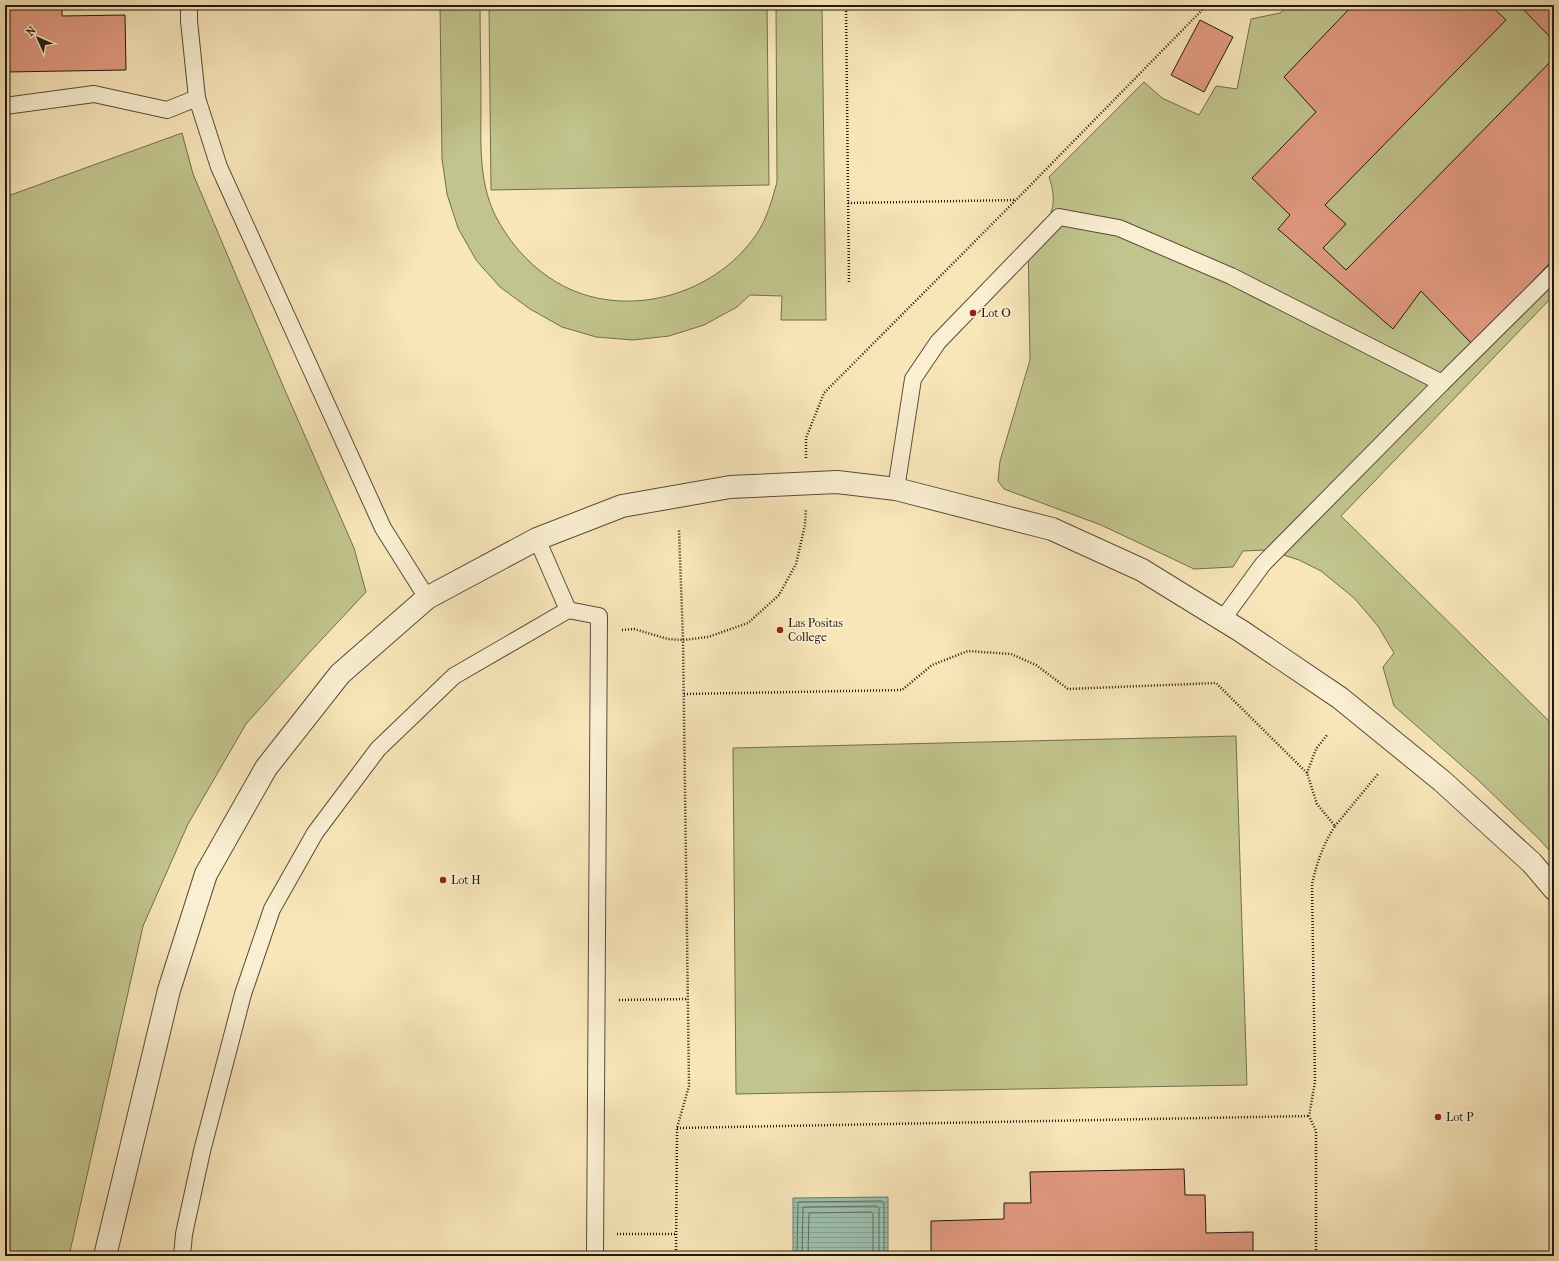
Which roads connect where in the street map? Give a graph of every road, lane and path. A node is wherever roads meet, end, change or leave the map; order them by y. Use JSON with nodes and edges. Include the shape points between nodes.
{"nodes":[{"id":1,"x":189,"y":5,"type":"edge"},
{"id":2,"x":846,"y":5,"type":"edge"},
{"id":3,"x":197,"y":98,"type":"junction"},
{"id":4,"x":5,"y":106,"type":"edge"},
{"id":5,"x":1016,"y":200,"type":"dead end"},
{"id":6,"x":848,"y":203,"type":"junction"},
{"id":7,"x":1554,"y":272,"type":"edge"},
{"id":8,"x":849,"y":284,"type":"dead end"},
{"id":9,"x":1442,"y":383,"type":"junction"},
{"id":10,"x":896,"y":489,"type":"junction"},
{"id":11,"x":679,"y":530,"type":"dead end"},
{"id":12,"x":537,"y":539,"type":"junction"},
{"id":13,"x":428,"y":598,"type":"junction"},
{"id":14,"x":568,"y":610,"type":"junction"},
{"id":15,"x":1222,"y":620,"type":"junction"},
{"id":16,"x":599,"y":631,"type":"junction"},
{"id":17,"x":1327,"y":735,"type":"dead end"},
{"id":18,"x":1307,"y":772,"type":"junction"},
{"id":19,"x":1378,"y":774,"type":"dead end"},
{"id":20,"x":1335,"y":826,"type":"junction"},
{"id":21,"x":1554,"y":889,"type":"edge"},
{"id":22,"x":688,"y":999,"type":"junction"},
{"id":23,"x":597,"y":1000,"type":"junction"},
{"id":24,"x":1310,"y":1116,"type":"junction"},
{"id":25,"x":677,"y":1128,"type":"junction"},
{"id":26,"x":595,"y":1234,"type":"junction"},
{"id":27,"x":676,"y":1234,"type":"junction"},
{"id":28,"x":105,"y":1256,"type":"edge"},
{"id":29,"x":182,"y":1256,"type":"edge"},
{"id":30,"x":595,"y":1256,"type":"edge"},
{"id":31,"x":676,"y":1256,"type":"edge"},
{"id":32,"x":1316,"y":1256,"type":"edge"}],
"edges":[{"from":1,"to":3,"type":"lane"},
{"from":2,"to":6,"type":"path"},
{"from":3,"to":4,"type":"lane","via":[[167,110],[94,94]]},
{"from":3,"to":13,"type":"lane","via":[[219,167],[383,528]]},
{"from":5,"to":6,"type":"path"},
{"from":6,"to":8,"type":"path"},
{"from":7,"to":9,"type":"lane"},
{"from":9,"to":10,"type":"lane","via":[[1231,276],[1119,228],[1059,217],[938,342],[913,379]]},
{"from":9,"to":15,"type":"lane","via":[[1263,564]]},
{"from":10,"to":12,"type":"street","via":[[837,482],[730,486],[622,506]]},
{"from":10,"to":15,"type":"street","via":[[1052,529],[1142,570]]},
{"from":11,"to":16,"type":"path","via":[[683,640],[668,639],[634,629]]},
{"from":12,"to":13,"type":"street"},
{"from":12,"to":14,"type":"lane"},
{"from":13,"to":28,"type":"street","via":[[340,674],[266,768],[206,874],[169,990]]},
{"from":14,"to":16,"type":"lane","via":[[599,616]]},
{"from":14,"to":29,"type":"lane","via":[[454,676],[378,749],[315,833],[272,909],[244,994],[202,1152],[184,1234]]},
{"from":15,"to":21,"type":"street","via":[[1346,703],[1447,786],[1532,862]]},
{"from":16,"to":23,"type":"lane"},
{"from":17,"to":18,"type":"path","via":[[1316,749]]},
{"from":18,"to":20,"type":"path","via":[[1318,804]]},
{"from":18,"to":22,"type":"path","via":[[1216,683],[1068,689],[1036,665],[1010,654],[968,651],[932,665],[902,690],[684,694]]},
{"from":19,"to":20,"type":"path"},
{"from":20,"to":24,"type":"path","via":[[1324,843],[1312,884],[1315,1082]]},
{"from":22,"to":23,"type":"path"},
{"from":22,"to":25,"type":"path","via":[[689,1086]]},
{"from":23,"to":26,"type":"lane"},
{"from":24,"to":25,"type":"path"},
{"from":24,"to":32,"type":"path","via":[[1316,1131]]},
{"from":25,"to":27,"type":"path"},
{"from":26,"to":27,"type":"path"},
{"from":26,"to":30,"type":"lane"},
{"from":27,"to":31,"type":"path"}]}
